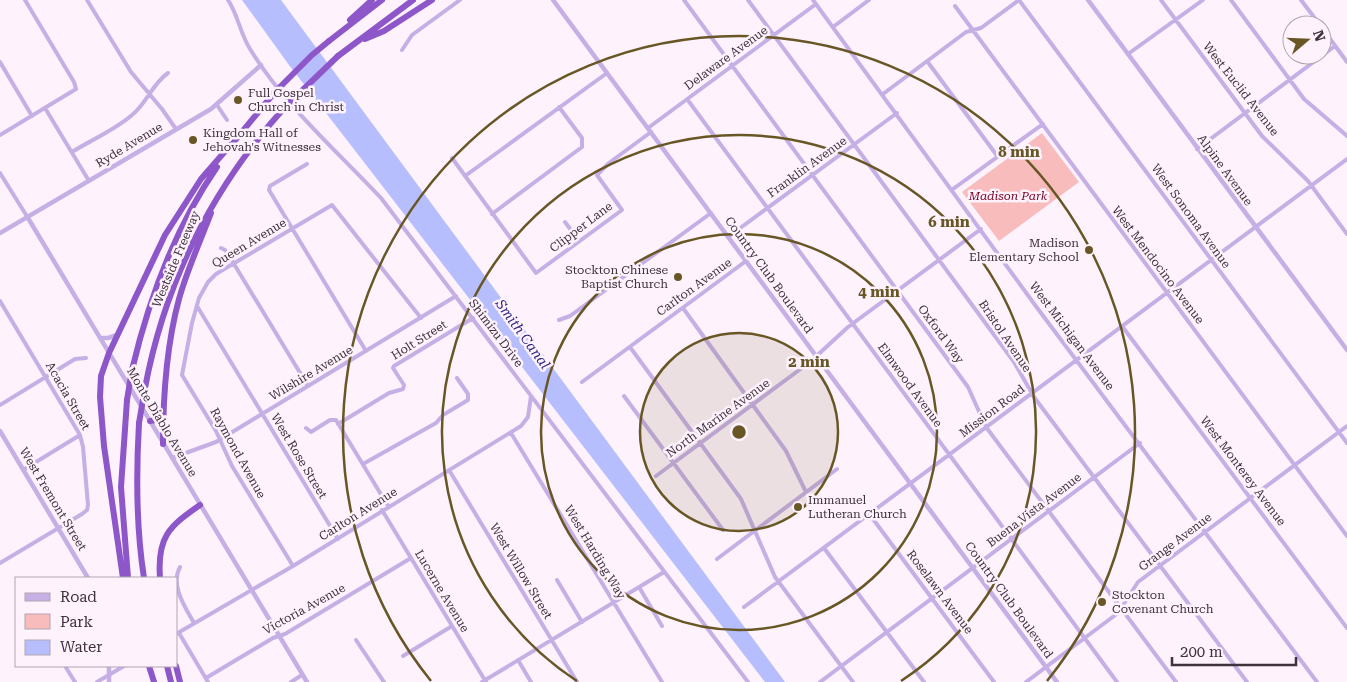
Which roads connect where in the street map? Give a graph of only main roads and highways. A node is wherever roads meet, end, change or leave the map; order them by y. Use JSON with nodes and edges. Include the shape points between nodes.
{"nodes":[{"id":1,"x":372,"y":0,"type":"edge"},
{"id":2,"x":382,"y":0,"type":"edge"},
{"id":3,"x":413,"y":0,"type":"edge"},
{"id":4,"x":432,"y":0,"type":"edge"},
{"id":5,"x":339,"y":32,"type":"junction"},
{"id":6,"x":355,"y":44,"type":"junction"},
{"id":7,"x":234,"y":141,"type":"junction"},
{"id":8,"x":218,"y":196,"type":"junction"},
{"id":9,"x":163,"y":412,"type":"junction"},
{"id":10,"x":150,"y":421,"type":"road end"},
{"id":11,"x":163,"y":444,"type":"road end"},
{"id":12,"x":200,"y":506,"type":"road end"},
{"id":13,"x":123,"y":577,"type":"edge"},
{"id":14,"x":128,"y":577,"type":"edge"},
{"id":15,"x":144,"y":577,"type":"edge"},
{"id":16,"x":160,"y":577,"type":"edge"},
{"id":17,"x":149,"y":667,"type":"edge"},
{"id":18,"x":167,"y":667,"type":"edge"},
{"id":19,"x":176,"y":667,"type":"edge"},
{"id":20,"x":154,"y":682,"type":"edge"},
{"id":21,"x":171,"y":682,"type":"edge"},
{"id":22,"x":180,"y":682,"type":"edge"}],
"edges":[{"from":1,"to":5,"type":"highway"},
{"from":2,"to":5,"type":"highway","name":"Westside Freeway"},
{"from":3,"to":6,"type":"highway","name":"Westside Freeway"},
{"from":4,"to":6,"type":"highway","via":[[384,31]]},
{"from":5,"to":7,"type":"highway","name":"Westside Freeway","bridge":true,"via":[[274,93]]},
{"from":6,"to":8,"type":"highway","name":"Westside Freeway","bridge":true,"via":[[285,107],[256,140]]},
{"from":7,"to":13,"type":"highway","via":[[201,179],[173,221],[101,376],[100,397]]},
{"from":7,"to":14,"type":"highway","name":"Westside Freeway","bridge":true,"via":[[174,243],[150,305],[132,370],[121,487]]},
{"from":8,"to":9,"type":"highway","via":[[177,304],[168,347]]},
{"from":8,"to":15,"type":"highway","name":"Westside Freeway","bridge":true,"via":[[197,231],[162,318],[145,388],[137,492]]},
{"from":9,"to":10,"type":"highway","via":[[156,420]]},
{"from":9,"to":11,"type":"highway"},
{"from":12,"to":16,"type":"highway","via":[[169,530],[160,554]]},
{"from":17,"to":20,"type":"highway"},
{"from":18,"to":21,"type":"highway"},
{"from":19,"to":22,"type":"highway"}]}
